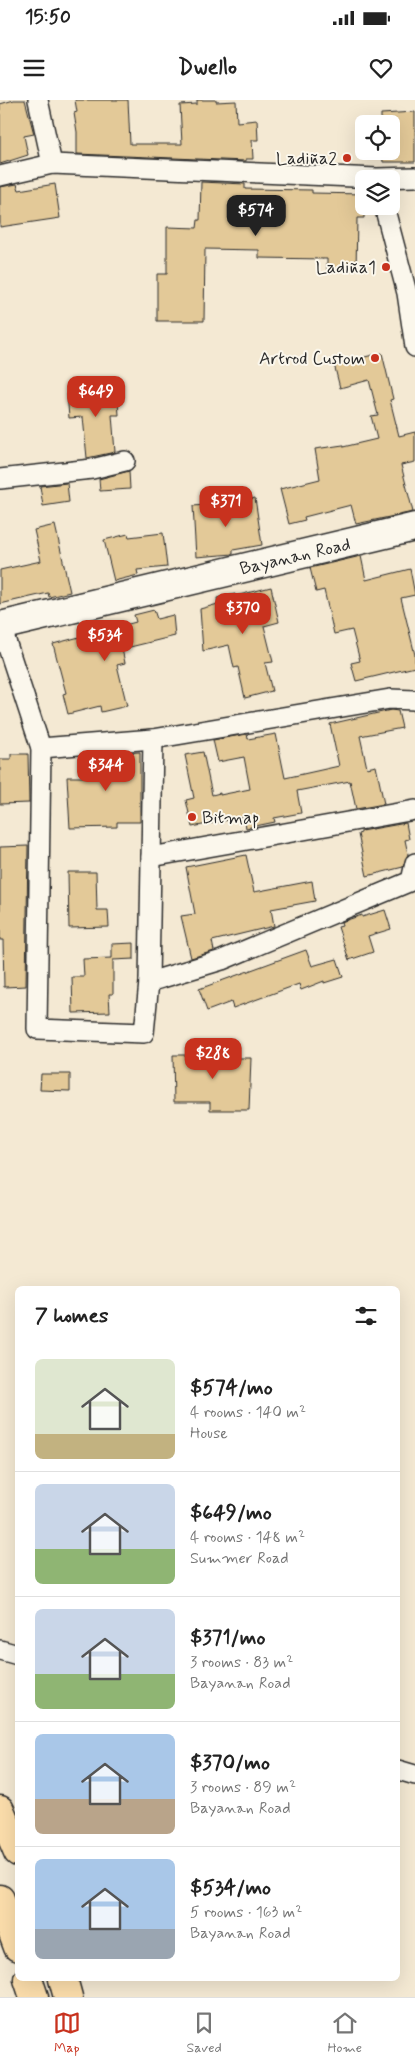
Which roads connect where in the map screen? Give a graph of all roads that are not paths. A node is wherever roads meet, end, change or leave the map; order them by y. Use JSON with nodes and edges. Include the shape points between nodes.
{"nodes":[{"id":1,"x":38,"y":100,"type":"edge"},
{"id":2,"x":52,"y":164,"type":"junction"},
{"id":3,"x":0,"y":176,"type":"edge"},
{"id":4,"x":355,"y":177,"type":"edge"},
{"id":5,"x":400,"y":177,"type":"edge"},
{"id":6,"x":415,"y":177,"type":"edge"},
{"id":7,"x":386,"y":215,"type":"edge"},
{"id":8,"x":415,"y":347,"type":"edge"},
{"id":9,"x":125,"y":461,"type":"dead end"},
{"id":10,"x":0,"y":479,"type":"edge"},
{"id":11,"x":415,"y":527,"type":"edge"},
{"id":12,"x":0,"y":626,"type":"edge"},
{"id":13,"x":415,"y":700,"type":"edge"},
{"id":14,"x":153,"y":739,"type":"junction"},
{"id":15,"x":41,"y":748,"type":"junction"},
{"id":16,"x":415,"y":810,"type":"edge"},
{"id":17,"x":151,"y":857,"type":"junction"},
{"id":18,"x":415,"y":863,"type":"edge"},
{"id":19,"x":149,"y":982,"type":"junction"},
{"id":20,"x":0,"y":1650,"type":"edge"},
{"id":21,"x":15,"y":1654,"type":"edge"},
{"id":22,"x":400,"y":1771,"type":"edge"},
{"id":23,"x":415,"y":1775,"type":"edge"},
{"id":24,"x":0,"y":1810,"type":"edge"},
{"id":25,"x":15,"y":1845,"type":"edge"},
{"id":26,"x":0,"y":1899,"type":"edge"},
{"id":27,"x":15,"y":1939,"type":"edge"},
{"id":28,"x":29,"y":1981,"type":"edge"},
{"id":29,"x":64,"y":1981,"type":"edge"},
{"id":30,"x":34,"y":1997,"type":"edge"},
{"id":31,"x":68,"y":1997,"type":"edge"}],
"edges":[{"from":1,"to":2,"type":"street"},
{"from":2,"to":3,"type":"street"},
{"from":2,"to":4,"type":"street"},
{"from":5,"to":6,"type":"street"},
{"from":7,"to":8,"type":"street","via":[[407,293]]},
{"from":9,"to":10,"type":"street","via":[[92,469]]},
{"from":11,"to":12,"type":"main road","name":"Bayanan Road"},
{"from":12,"to":15,"type":"street"},
{"from":13,"to":14,"type":"street","via":[[390,699]]},
{"from":14,"to":15,"type":"street"},
{"from":14,"to":17,"type":"street"},
{"from":15,"to":19,"type":"street","via":[[37,1029],[144,1033]]},
{"from":16,"to":17,"type":"street"},
{"from":17,"to":19,"type":"street"},
{"from":18,"to":19,"type":"street","via":[[410,881],[222,960]]},
{"from":20,"to":21,"type":"street"},
{"from":22,"to":23,"type":"street"},
{"from":24,"to":25,"type":"main road"},
{"from":26,"to":27,"type":"main road"},
{"from":28,"to":30,"type":"main road"},
{"from":29,"to":31,"type":"main road"}]}
